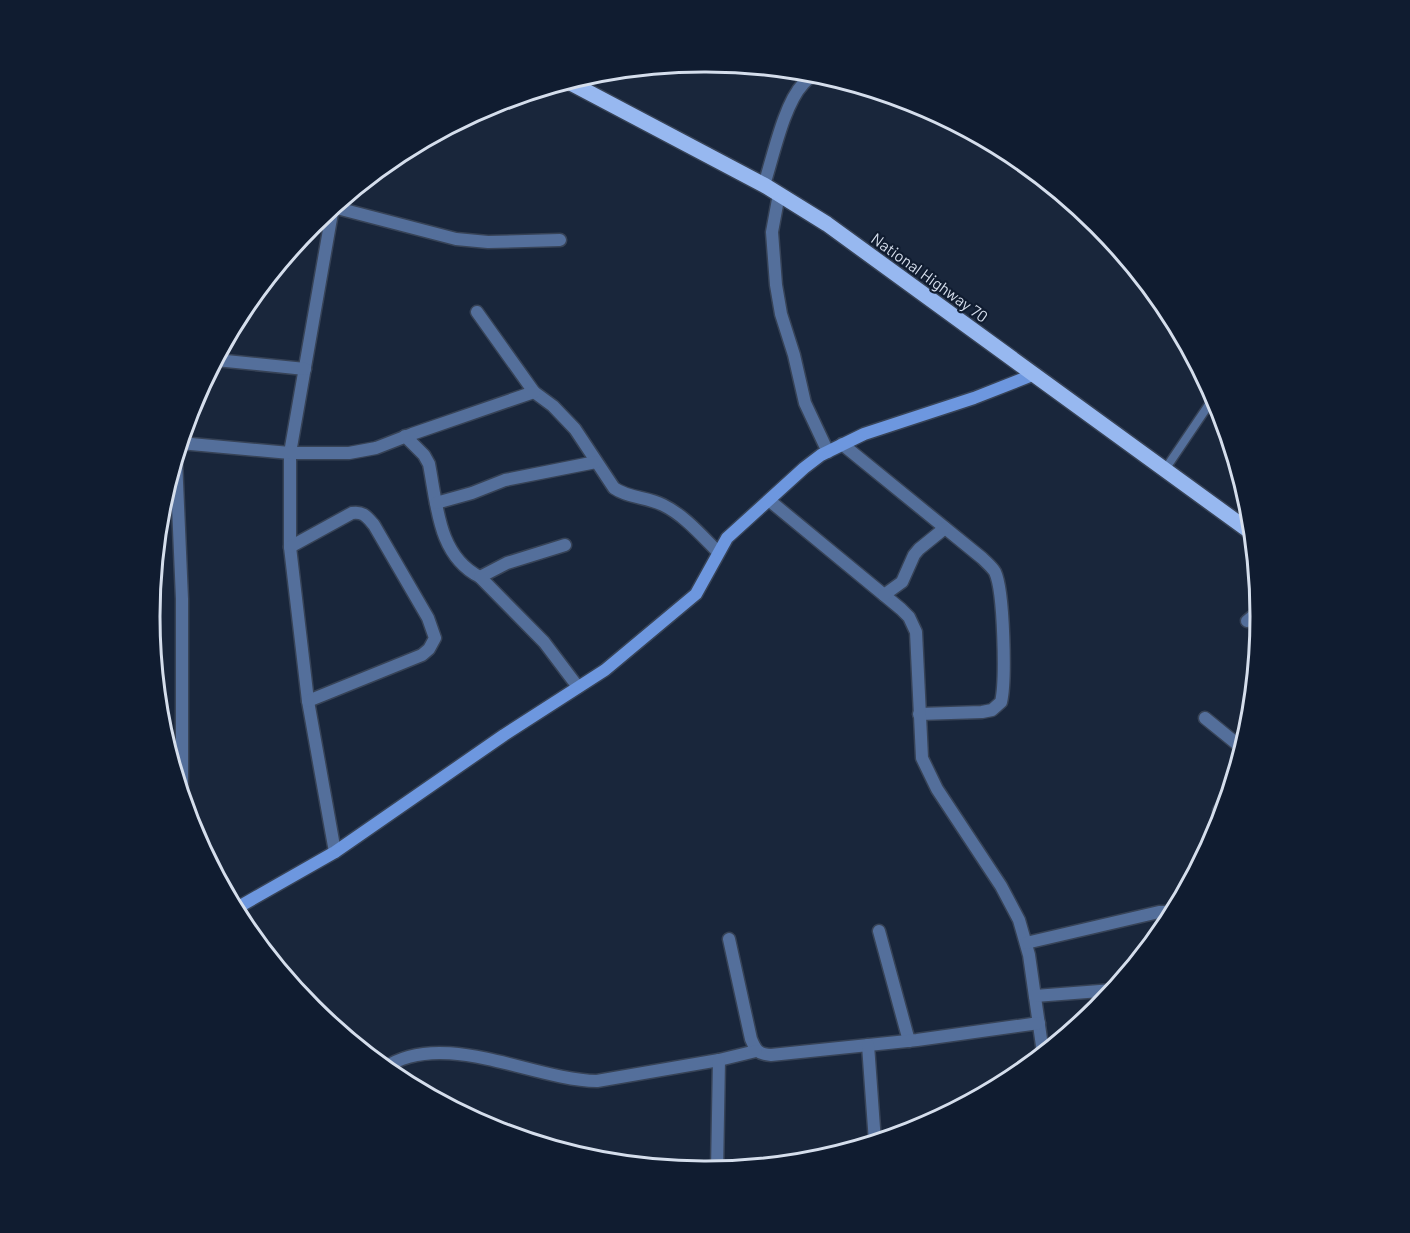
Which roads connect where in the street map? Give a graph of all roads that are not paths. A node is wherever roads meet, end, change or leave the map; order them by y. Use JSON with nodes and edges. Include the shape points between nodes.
{"nodes":[{"id":1,"x":806,"y":81,"type":"edge"},
{"id":2,"x":579,"y":87,"type":"edge"},
{"id":3,"x":764,"y":185,"type":"junction"},
{"id":4,"x":779,"y":194,"type":"junction"},
{"id":5,"x":343,"y":210,"type":"edge"},
{"id":6,"x":331,"y":221,"type":"edge"},
{"id":7,"x":560,"y":240,"type":"dead end"},
{"id":8,"x":477,"y":312,"type":"dead end"},
{"id":9,"x":225,"y":361,"type":"edge"},
{"id":10,"x":305,"y":369,"type":"junction"},
{"id":11,"x":1035,"y":374,"type":"junction"},
{"id":12,"x":534,"y":392,"type":"junction"},
{"id":13,"x":1207,"y":407,"type":"edge"},
{"id":14,"x":405,"y":436,"type":"junction"},
{"id":15,"x":188,"y":444,"type":"edge"},
{"id":16,"x":842,"y":444,"type":"junction"},
{"id":17,"x":828,"y":452,"type":"junction"},
{"id":18,"x":291,"y":453,"type":"junction"},
{"id":19,"x":596,"y":462,"type":"junction"},
{"id":20,"x":1164,"y":471,"type":"junction"},
{"id":21,"x":177,"y":484,"type":"edge"},
{"id":22,"x":770,"y":501,"type":"junction"},
{"id":23,"x":436,"y":503,"type":"junction"},
{"id":24,"x":1242,"y":526,"type":"edge"},
{"id":25,"x":945,"y":528,"type":"junction"},
{"id":26,"x":565,"y":545,"type":"dead end"},
{"id":27,"x":290,"y":548,"type":"junction"},
{"id":28,"x":718,"y":552,"type":"junction"},
{"id":29,"x":480,"y":577,"type":"junction"},
{"id":30,"x":884,"y":595,"type":"junction"},
{"id":31,"x":1250,"y":619,"type":"edge"},
{"id":32,"x":1247,"y":621,"type":"dead end"},
{"id":33,"x":578,"y":687,"type":"junction"},
{"id":34,"x":309,"y":701,"type":"junction"},
{"id":35,"x":919,"y":714,"type":"junction"},
{"id":36,"x":1205,"y":718,"type":"dead end"},
{"id":37,"x":1235,"y":742,"type":"edge"},
{"id":38,"x":182,"y":768,"type":"edge"},
{"id":39,"x":335,"y":852,"type":"junction"},
{"id":40,"x":243,"y":905,"type":"edge"},
{"id":41,"x":1162,"y":912,"type":"edge"},
{"id":42,"x":879,"y":932,"type":"dead end"},
{"id":43,"x":729,"y":939,"type":"dead end"},
{"id":44,"x":1026,"y":943,"type":"junction"},
{"id":45,"x":1100,"y":991,"type":"edge"},
{"id":46,"x":1035,"y":996,"type":"junction"},
{"id":47,"x":1039,"y":1023,"type":"junction"},
{"id":48,"x":909,"y":1041,"type":"junction"},
{"id":49,"x":1042,"y":1043,"type":"edge"},
{"id":50,"x":868,"y":1045,"type":"junction"},
{"id":51,"x":756,"y":1051,"type":"junction"},
{"id":52,"x":718,"y":1060,"type":"junction"},
{"id":53,"x":394,"y":1063,"type":"edge"},
{"id":54,"x":874,"y":1134,"type":"edge"},
{"id":55,"x":717,"y":1161,"type":"edge"}],
"edges":[{"from":1,"to":3,"type":"street","via":[[787,112]]},
{"from":2,"to":3,"type":"main road","name":"National Highway 70"},
{"from":3,"to":4,"type":"main road","name":"National Highway 70"},
{"from":4,"to":11,"type":"main road","name":"National Highway 70"},
{"from":4,"to":17,"type":"street","via":[[772,232],[781,314],[805,402]]},
{"from":5,"to":7,"type":"street","via":[[456,238],[488,242]]},
{"from":6,"to":10,"type":"street"},
{"from":8,"to":12,"type":"street"},
{"from":9,"to":10,"type":"street"},
{"from":10,"to":18,"type":"street"},
{"from":11,"to":16,"type":"main road"},
{"from":11,"to":20,"type":"main road","name":"National Highway 70"},
{"from":12,"to":14,"type":"street"},
{"from":12,"to":19,"type":"street","via":[[575,429]]},
{"from":13,"to":20,"type":"lane"},
{"from":14,"to":18,"type":"street","via":[[376,448],[349,453]]},
{"from":14,"to":23,"type":"street","via":[[427,459]]},
{"from":15,"to":18,"type":"street"},
{"from":16,"to":17,"type":"main road"},
{"from":16,"to":25,"type":"street"},
{"from":17,"to":22,"type":"main road","via":[[804,468]]},
{"from":18,"to":27,"type":"street"},
{"from":19,"to":23,"type":"street","via":[[505,480]]},
{"from":19,"to":28,"type":"street","via":[[614,488],[662,504]]},
{"from":20,"to":24,"type":"main road","name":"National Highway 70"},
{"from":21,"to":38,"type":"street"},
{"from":22,"to":28,"type":"main road","via":[[731,534]]},
{"from":22,"to":30,"type":"street"},
{"from":23,"to":29,"type":"street","via":[[449,547],[465,567]]},
{"from":25,"to":30,"type":"street","via":[[919,549],[902,582]]},
{"from":25,"to":35,"type":"street","via":[[995,573],[1003,642],[1002,697],[992,710]]},
{"from":26,"to":29,"type":"street","via":[[507,562]]},
{"from":27,"to":34,"type":"street"},
{"from":27,"to":34,"type":"street","via":[[352,513],[366,516],[428,618],[435,638],[422,655]]},
{"from":28,"to":33,"type":"main road","via":[[696,594],[606,670]]},
{"from":29,"to":33,"type":"street","via":[[544,642]]},
{"from":30,"to":35,"type":"street","via":[[909,617],[916,632]]},
{"from":31,"to":32,"type":"street"},
{"from":33,"to":39,"type":"main road"},
{"from":34,"to":39,"type":"street"},
{"from":35,"to":44,"type":"street","via":[[920,748],[927,771],[1010,900]]},
{"from":36,"to":37,"type":"street"},
{"from":39,"to":40,"type":"main road"},
{"from":41,"to":44,"type":"street"},
{"from":42,"to":48,"type":"street"},
{"from":43,"to":51,"type":"street"},
{"from":44,"to":46,"type":"street"},
{"from":45,"to":46,"type":"street"},
{"from":46,"to":47,"type":"street"},
{"from":47,"to":48,"type":"street"},
{"from":47,"to":49,"type":"street"},
{"from":48,"to":50,"type":"street"},
{"from":50,"to":51,"type":"street","via":[[771,1055]]},
{"from":50,"to":54,"type":"street"},
{"from":51,"to":52,"type":"street"},
{"from":52,"to":53,"type":"street","via":[[597,1081],[556,1077],[492,1060],[431,1052]]},
{"from":52,"to":55,"type":"street"}]}
